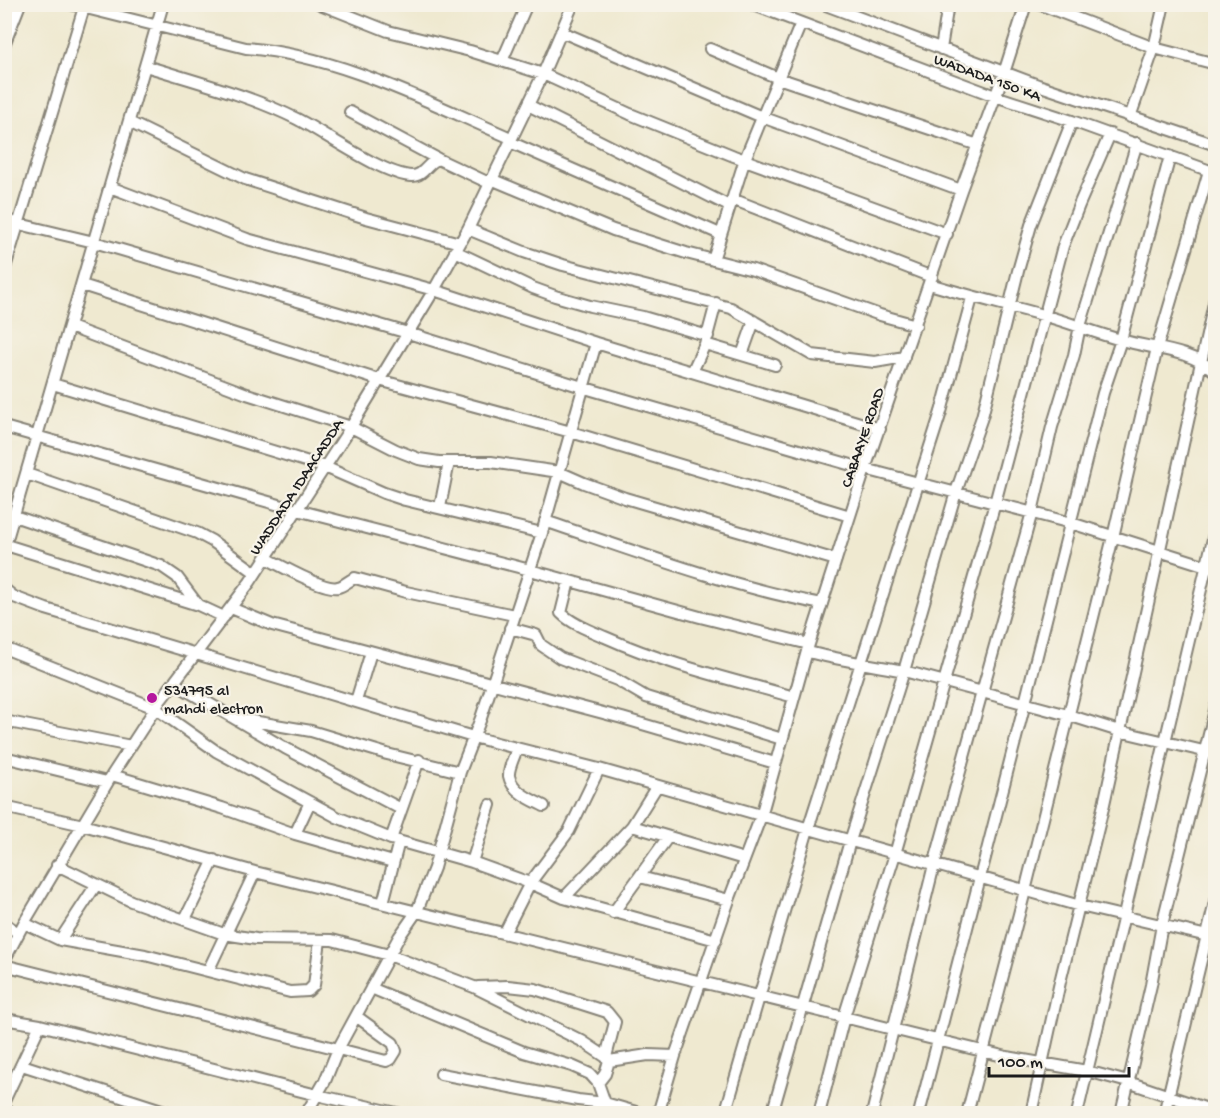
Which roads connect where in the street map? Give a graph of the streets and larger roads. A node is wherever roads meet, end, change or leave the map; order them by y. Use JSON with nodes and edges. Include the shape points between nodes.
{"nodes":[{"id":1,"x":20,"y":4,"type":"edge"},
{"id":2,"x":70,"y":4,"type":"edge"},
{"id":3,"x":163,"y":4,"type":"edge"},
{"id":4,"x":320,"y":4,"type":"edge"},
{"id":5,"x":527,"y":4,"type":"edge"},
{"id":6,"x":573,"y":4,"type":"edge"},
{"id":7,"x":751,"y":4,"type":"edge"},
{"id":8,"x":823,"y":4,"type":"edge"},
{"id":9,"x":948,"y":4,"type":"edge"},
{"id":10,"x":1026,"y":4,"type":"edge"},
{"id":11,"x":1039,"y":4,"type":"edge"},
{"id":12,"x":1164,"y":4,"type":"edge"},
{"id":13,"x":84,"y":7,"type":"edge"},
{"id":14,"x":801,"y":23,"type":"junction"},
{"id":15,"x":156,"y":27,"type":"junction"},
{"id":16,"x":562,"y":32,"type":"junction"},
{"id":17,"x":4,"y":45,"type":"edge"},
{"id":18,"x":1154,"y":48,"type":"junction"},
{"id":19,"x":710,"y":49,"type":"dead end"},
{"id":20,"x":941,"y":49,"type":"junction"},
{"id":21,"x":502,"y":61,"type":"junction"},
{"id":22,"x":1215,"y":64,"type":"edge"},
{"id":23,"x":146,"y":66,"type":"junction"},
{"id":24,"x":1004,"y":73,"type":"junction"},
{"id":25,"x":543,"y":74,"type":"junction"},
{"id":26,"x":778,"y":78,"type":"junction"},
{"id":27,"x":995,"y":96,"type":"junction"},
{"id":28,"x":528,"y":105,"type":"junction"},
{"id":29,"x":350,"y":112,"type":"dead end"},
{"id":30,"x":762,"y":117,"type":"junction"},
{"id":31,"x":1130,"y":117,"type":"junction"},
{"id":32,"x":1072,"y":121,"type":"junction"},
{"id":33,"x":129,"y":122,"type":"junction"},
{"id":34,"x":1110,"y":134,"type":"junction"},
{"id":35,"x":510,"y":140,"type":"junction"},
{"id":36,"x":1137,"y":143,"type":"junction"},
{"id":37,"x":978,"y":145,"type":"junction"},
{"id":38,"x":1215,"y":145,"type":"edge"},
{"id":39,"x":1170,"y":156,"type":"junction"},
{"id":40,"x":438,"y":159,"type":"junction"},
{"id":41,"x":745,"y":159,"type":"junction"},
{"id":42,"x":1212,"y":172,"type":"edge"},
{"id":43,"x":490,"y":181,"type":"junction"},
{"id":44,"x":110,"y":187,"type":"junction"},
{"id":45,"x":961,"y":190,"type":"junction"},
{"id":46,"x":731,"y":202,"type":"junction"},
{"id":47,"x":4,"y":219,"type":"edge"},
{"id":48,"x":19,"y":224,"type":"junction"},
{"id":49,"x":468,"y":229,"type":"junction"},
{"id":50,"x":720,"y":234,"type":"junction"},
{"id":51,"x":946,"y":234,"type":"junction"},
{"id":52,"x":94,"y":242,"type":"junction"},
{"id":53,"x":458,"y":247,"type":"junction"},
{"id":54,"x":713,"y":260,"type":"junction"},
{"id":55,"x":4,"y":271,"type":"edge"},
{"id":56,"x":931,"y":281,"type":"junction"},
{"id":57,"x":82,"y":285,"type":"junction"},
{"id":58,"x":434,"y":290,"type":"junction"},
{"id":59,"x":1215,"y":294,"type":"edge"},
{"id":60,"x":972,"y":297,"type":"junction"},
{"id":61,"x":716,"y":303,"type":"junction"},
{"id":62,"x":1010,"y":307,"type":"junction"},
{"id":63,"x":1045,"y":315,"type":"junction"},
{"id":64,"x":754,"y":321,"type":"junction"},
{"id":65,"x":916,"y":325,"type":"junction"},
{"id":66,"x":1080,"y":326,"type":"junction"},
{"id":67,"x":70,"y":327,"type":"junction"},
{"id":68,"x":408,"y":333,"type":"junction"},
{"id":69,"x":706,"y":340,"type":"junction"},
{"id":70,"x":1121,"y":340,"type":"junction"},
{"id":71,"x":596,"y":343,"type":"junction"},
{"id":72,"x":1157,"y":348,"type":"junction"},
{"id":73,"x":742,"y":355,"type":"junction"},
{"id":74,"x":904,"y":357,"type":"junction"},
{"id":75,"x":1202,"y":361,"type":"junction"},
{"id":76,"x":775,"y":365,"type":"dead end"},
{"id":77,"x":692,"y":372,"type":"junction"},
{"id":78,"x":1215,"y":372,"type":"edge"},
{"id":79,"x":380,"y":380,"type":"junction"},
{"id":80,"x":53,"y":384,"type":"junction"},
{"id":81,"x":584,"y":388,"type":"junction"},
{"id":82,"x":4,"y":427,"type":"edge"},
{"id":83,"x":351,"y":427,"type":"junction"},
{"id":84,"x":880,"y":429,"type":"junction"},
{"id":85,"x":571,"y":432,"type":"junction"},
{"id":86,"x":38,"y":437,"type":"junction"},
{"id":87,"x":449,"y":462,"type":"junction"},
{"id":88,"x":325,"y":467,"type":"junction"},
{"id":89,"x":865,"y":469,"type":"junction"},
{"id":90,"x":559,"y":472,"type":"junction"},
{"id":91,"x":27,"y":474,"type":"junction"},
{"id":92,"x":919,"y":483,"type":"junction"},
{"id":93,"x":956,"y":492,"type":"junction"},
{"id":94,"x":995,"y":503,"type":"junction"},
{"id":95,"x":440,"y":507,"type":"junction"},
{"id":96,"x":297,"y":510,"type":"junction"},
{"id":97,"x":1032,"y":512,"type":"junction"},
{"id":98,"x":14,"y":516,"type":"junction"},
{"id":99,"x":850,"y":516,"type":"junction"},
{"id":100,"x":545,"y":521,"type":"junction"},
{"id":101,"x":1071,"y":523,"type":"junction"},
{"id":102,"x":1215,"y":526,"type":"edge"},
{"id":103,"x":542,"y":533,"type":"junction"},
{"id":104,"x":1113,"y":537,"type":"junction"},
{"id":105,"x":5,"y":547,"type":"edge"},
{"id":106,"x":1159,"y":551,"type":"junction"},
{"id":107,"x":266,"y":558,"type":"junction"},
{"id":108,"x":836,"y":560,"type":"junction"},
{"id":109,"x":1210,"y":567,"type":"edge"},
{"id":110,"x":531,"y":570,"type":"junction"},
{"id":111,"x":256,"y":573,"type":"junction"},
{"id":112,"x":568,"y":580,"type":"junction"},
{"id":113,"x":4,"y":589,"type":"edge"},
{"id":114,"x":822,"y":604,"type":"junction"},
{"id":115,"x":198,"y":605,"type":"junction"},
{"id":116,"x":227,"y":612,"type":"junction"},
{"id":117,"x":514,"y":615,"type":"junction"},
{"id":118,"x":510,"y":628,"type":"junction"},
{"id":119,"x":4,"y":648,"type":"edge"},
{"id":120,"x":809,"y":648,"type":"junction"},
{"id":121,"x":197,"y":652,"type":"junction"},
{"id":122,"x":371,"y":652,"type":"junction"},
{"id":123,"x":860,"y":664,"type":"junction"},
{"id":124,"x":904,"y":671,"type":"junction"},
{"id":125,"x":943,"y":681,"type":"junction"},
{"id":126,"x":174,"y":683,"type":"junction"},
{"id":127,"x":492,"y":683,"type":"junction"},
{"id":128,"x":982,"y":693,"type":"junction"},
{"id":129,"x":794,"y":698,"type":"junction"},
{"id":130,"x":356,"y":701,"type":"junction"},
{"id":131,"x":1025,"y":703,"type":"junction"},
{"id":132,"x":1215,"y":706,"type":"edge"},
{"id":133,"x":155,"y":708,"type":"junction"},
{"id":134,"x":1068,"y":715,"type":"junction"},
{"id":135,"x":234,"y":718,"type":"junction"},
{"id":136,"x":4,"y":721,"type":"edge"},
{"id":137,"x":1119,"y":731,"type":"junction"},
{"id":138,"x":473,"y":737,"type":"junction"},
{"id":139,"x":782,"y":739,"type":"junction"},
{"id":140,"x":1165,"y":742,"type":"junction"},
{"id":141,"x":131,"y":746,"type":"junction"},
{"id":142,"x":517,"y":748,"type":"junction"},
{"id":143,"x":1210,"y":753,"type":"edge"},
{"id":144,"x":4,"y":757,"type":"edge"},
{"id":145,"x":419,"y":760,"type":"junction"},
{"id":146,"x":776,"y":763,"type":"junction"},
{"id":147,"x":599,"y":770,"type":"junction"},
{"id":148,"x":460,"y":772,"type":"junction"},
{"id":149,"x":109,"y":779,"type":"junction"},
{"id":150,"x":657,"y":786,"type":"junction"},
{"id":151,"x":310,"y":802,"type":"junction"},
{"id":152,"x":490,"y":805,"type":"dead end"},
{"id":153,"x":4,"y":807,"type":"edge"},
{"id":154,"x":544,"y":807,"type":"dead end"},
{"id":155,"x":401,"y":809,"type":"junction"},
{"id":156,"x":761,"y":816,"type":"junction"},
{"id":157,"x":83,"y":825,"type":"junction"},
{"id":158,"x":632,"y":826,"type":"junction"},
{"id":159,"x":808,"y":829,"type":"junction"},
{"id":160,"x":295,"y":834,"type":"junction"},
{"id":161,"x":668,"y":837,"type":"junction"},
{"id":162,"x":395,"y":840,"type":"junction"},
{"id":163,"x":850,"y":841,"type":"junction"},
{"id":164,"x":437,"y":851,"type":"junction"},
{"id":165,"x":895,"y":854,"type":"junction"},
{"id":166,"x":744,"y":859,"type":"junction"},
{"id":167,"x":214,"y":860,"type":"junction"},
{"id":168,"x":393,"y":862,"type":"junction"},
{"id":169,"x":472,"y":862,"type":"junction"},
{"id":170,"x":57,"y":865,"type":"junction"},
{"id":171,"x":934,"y":865,"type":"junction"},
{"id":172,"x":255,"y":872,"type":"junction"},
{"id":173,"x":640,"y":877,"type":"junction"},
{"id":174,"x":980,"y":878,"type":"junction"},
{"id":175,"x":530,"y":883,"type":"junction"},
{"id":176,"x":96,"y":885,"type":"junction"},
{"id":177,"x":1025,"y":891,"type":"junction"},
{"id":178,"x":564,"y":898,"type":"junction"},
{"id":179,"x":1215,"y":898,"type":"edge"},
{"id":180,"x":729,"y":900,"type":"junction"},
{"id":181,"x":384,"y":903,"type":"junction"},
{"id":182,"x":1080,"y":906,"type":"junction"},
{"id":183,"x":417,"y":911,"type":"junction"},
{"id":184,"x":613,"y":913,"type":"junction"},
{"id":185,"x":1124,"y":916,"type":"junction"},
{"id":186,"x":185,"y":919,"type":"junction"},
{"id":187,"x":4,"y":923,"type":"edge"},
{"id":188,"x":1162,"y":925,"type":"junction"},
{"id":189,"x":21,"y":928,"type":"junction"},
{"id":190,"x":506,"y":933,"type":"junction"},
{"id":191,"x":224,"y":934,"type":"junction"},
{"id":192,"x":1211,"y":937,"type":"edge"},
{"id":193,"x":60,"y":940,"type":"junction"},
{"id":194,"x":320,"y":940,"type":"junction"},
{"id":195,"x":716,"y":940,"type":"junction"},
{"id":196,"x":389,"y":955,"type":"junction"},
{"id":197,"x":4,"y":963,"type":"edge"},
{"id":198,"x":208,"y":971,"type":"junction"},
{"id":199,"x":703,"y":981,"type":"junction"},
{"id":200,"x":474,"y":987,"type":"junction"},
{"id":201,"x":371,"y":988,"type":"junction"},
{"id":202,"x":760,"y":996,"type":"junction"},
{"id":203,"x":802,"y":1006,"type":"junction"},
{"id":204,"x":356,"y":1016,"type":"junction"},
{"id":205,"x":844,"y":1017,"type":"junction"},
{"id":206,"x":4,"y":1019,"type":"edge"},
{"id":207,"x":40,"y":1025,"type":"junction"},
{"id":208,"x":895,"y":1029,"type":"junction"},
{"id":209,"x":937,"y":1040,"type":"junction"},
{"id":210,"x":338,"y":1049,"type":"junction"},
{"id":211,"x":983,"y":1051,"type":"junction"},
{"id":212,"x":675,"y":1056,"type":"junction"},
{"id":213,"x":607,"y":1059,"type":"junction"},
{"id":214,"x":1043,"y":1064,"type":"junction"},
{"id":215,"x":22,"y":1065,"type":"junction"},
{"id":216,"x":1087,"y":1071,"type":"junction"},
{"id":217,"x":441,"y":1074,"type":"dead end"},
{"id":218,"x":1128,"y":1082,"type":"junction"},
{"id":219,"x":598,"y":1083,"type":"junction"},
{"id":220,"x":1215,"y":1091,"type":"edge"},
{"id":221,"x":317,"y":1095,"type":"junction"},
{"id":222,"x":1168,"y":1096,"type":"junction"},
{"id":223,"x":4,"y":1101,"type":"edge"},
{"id":224,"x":605,"y":1103,"type":"junction"},
{"id":225,"x":4,"y":1110,"type":"edge"},
{"id":226,"x":1212,"y":1112,"type":"edge"},
{"id":227,"x":14,"y":1113,"type":"edge"},
{"id":228,"x":174,"y":1113,"type":"edge"},
{"id":229,"x":306,"y":1113,"type":"edge"},
{"id":230,"x":401,"y":1113,"type":"edge"},
{"id":231,"x":643,"y":1113,"type":"edge"},
{"id":232,"x":658,"y":1113,"type":"edge"},
{"id":233,"x":725,"y":1113,"type":"edge"},
{"id":234,"x":772,"y":1113,"type":"edge"},
{"id":235,"x":819,"y":1113,"type":"edge"},
{"id":236,"x":872,"y":1113,"type":"edge"},
{"id":237,"x":918,"y":1113,"type":"edge"},
{"id":238,"x":967,"y":1113,"type":"edge"},
{"id":239,"x":1031,"y":1113,"type":"edge"},
{"id":240,"x":1077,"y":1113,"type":"edge"},
{"id":241,"x":1121,"y":1113,"type":"edge"},
{"id":242,"x":1164,"y":1113,"type":"edge"}],
"edges":[{"from":1,"to":17,"type":"street"},
{"from":2,"to":13,"type":"street"},
{"from":3,"to":15,"type":"street"},
{"from":4,"to":21,"type":"street","via":[[388,31]]},
{"from":5,"to":21,"type":"street"},
{"from":6,"to":16,"type":"street","name":"WADDADA IDAACADDA"},
{"from":7,"to":14,"type":"street","name":"WADADA 150 KA"},
{"from":8,"to":20,"type":"street","name":"WADADA 150 KA"},
{"from":9,"to":20,"type":"street"},
{"from":10,"to":24,"type":"street","name":"CABAAYE ROAD"},
{"from":11,"to":18,"type":"street"},
{"from":12,"to":18,"type":"street"},
{"from":13,"to":15,"type":"street"},
{"from":13,"to":48,"type":"street"},
{"from":14,"to":26,"type":"street"},
{"from":14,"to":27,"type":"street","name":"WADADA 150 KA"},
{"from":15,"to":23,"type":"street"},
{"from":15,"to":35,"type":"street","via":[[333,64],[379,80]]},
{"from":16,"to":25,"type":"street","name":"WADDADA IDAACADDA"},
{"from":16,"to":30,"type":"street"},
{"from":18,"to":22,"type":"street"},
{"from":18,"to":31,"type":"street"},
{"from":19,"to":26,"type":"street"},
{"from":20,"to":24,"type":"street","name":"WADADA 150 KA"},
{"from":21,"to":25,"type":"street"},
{"from":23,"to":33,"type":"street"},
{"from":23,"to":40,"type":"street","via":[[255,100],[298,119],[393,172],[416,176]]},
{"from":24,"to":27,"type":"street","name":"CABAAYE ROAD"},
{"from":24,"to":31,"type":"street","name":"WADADA 150 KA"},
{"from":25,"to":28,"type":"street","name":"WADDADA IDAACADDA"},
{"from":25,"to":41,"type":"street","via":[[630,114]]},
{"from":26,"to":30,"type":"street"},
{"from":26,"to":37,"type":"street"},
{"from":27,"to":32,"type":"street","name":"WADADA 150 KA"},
{"from":27,"to":37,"type":"street","name":"CABAAYE ROAD"},
{"from":28,"to":35,"type":"street","name":"WADDADA IDAACADDA"},
{"from":28,"to":46,"type":"street"},
{"from":29,"to":40,"type":"street"},
{"from":30,"to":41,"type":"street"},
{"from":30,"to":45,"type":"street"},
{"from":31,"to":38,"type":"street","name":"WADADA 150 KA"},
{"from":32,"to":34,"type":"street","name":"WADADA 150 KA"},
{"from":32,"to":62,"type":"street","via":[[1031,225]]},
{"from":33,"to":44,"type":"street"},
{"from":33,"to":53,"type":"street","via":[[244,179]]},
{"from":34,"to":36,"type":"street","name":"WADADA 150 KA"},
{"from":34,"to":63,"type":"street","via":[[1063,246]]},
{"from":35,"to":43,"type":"street","name":"WADDADA IDAACADDA"},
{"from":35,"to":50,"type":"street"},
{"from":36,"to":39,"type":"street","name":"WADADA 150 KA"},
{"from":36,"to":66,"type":"street"},
{"from":37,"to":45,"type":"street","name":"CABAAYE ROAD"},
{"from":39,"to":42,"type":"street","name":"WADADA 150 KA"},
{"from":39,"to":70,"type":"street"},
{"from":40,"to":43,"type":"street"},
{"from":41,"to":46,"type":"street"},
{"from":41,"to":51,"type":"street"},
{"from":42,"to":72,"type":"street"},
{"from":43,"to":49,"type":"street","name":"WADDADA IDAACADDA"},
{"from":43,"to":54,"type":"street","via":[[613,230]]},
{"from":44,"to":52,"type":"street"},
{"from":44,"to":58,"type":"street","via":[[247,239]]},
{"from":45,"to":51,"type":"street","name":"CABAAYE ROAD"},
{"from":46,"to":50,"type":"street"},
{"from":46,"to":56,"type":"street"},
{"from":47,"to":48,"type":"street"},
{"from":48,"to":52,"type":"street"},
{"from":48,"to":55,"type":"street"},
{"from":49,"to":53,"type":"street","name":"WADDADA IDAACADDA"},
{"from":49,"to":61,"type":"street","via":[[563,265]]},
{"from":50,"to":54,"type":"street"},
{"from":51,"to":56,"type":"street","name":"CABAAYE ROAD"},
{"from":52,"to":57,"type":"street"},
{"from":52,"to":68,"type":"street"},
{"from":53,"to":58,"type":"street","name":"WADDADA IDAACADDA"},
{"from":53,"to":69,"type":"street","via":[[533,288],[666,323]]},
{"from":54,"to":65,"type":"street"},
{"from":56,"to":60,"type":"street"},
{"from":56,"to":65,"type":"street","name":"CABAAYE ROAD"},
{"from":57,"to":67,"type":"street"},
{"from":57,"to":79,"type":"street"},
{"from":58,"to":68,"type":"street","name":"WADDADA IDAACADDA"},
{"from":58,"to":71,"type":"street"},
{"from":59,"to":75,"type":"street"},
{"from":60,"to":62,"type":"street"},
{"from":60,"to":92,"type":"street"},
{"from":61,"to":64,"type":"street"},
{"from":61,"to":69,"type":"street"},
{"from":62,"to":63,"type":"street"},
{"from":62,"to":93,"type":"street","via":[[982,417]]},
{"from":63,"to":66,"type":"street"},
{"from":63,"to":94,"type":"street"},
{"from":64,"to":73,"type":"street"},
{"from":64,"to":74,"type":"street","via":[[812,355],[875,362]]},
{"from":65,"to":74,"type":"street","name":"CABAAYE ROAD"},
{"from":66,"to":70,"type":"street"},
{"from":66,"to":97,"type":"street"},
{"from":67,"to":80,"type":"street"},
{"from":67,"to":83,"type":"street","via":[[247,394]]},
{"from":68,"to":79,"type":"street","name":"WADDADA IDAACADDA"},
{"from":68,"to":81,"type":"street"},
{"from":69,"to":73,"type":"street"},
{"from":69,"to":77,"type":"street"},
{"from":70,"to":72,"type":"street"},
{"from":70,"to":101,"type":"street","via":[[1103,393]]},
{"from":71,"to":77,"type":"street"},
{"from":71,"to":81,"type":"street"},
{"from":72,"to":75,"type":"street"},
{"from":72,"to":104,"type":"street"},
{"from":73,"to":76,"type":"street"},
{"from":74,"to":84,"type":"street","name":"CABAAYE ROAD"},
{"from":75,"to":78,"type":"street"},
{"from":75,"to":106,"type":"street"},
{"from":77,"to":84,"type":"street"},
{"from":79,"to":83,"type":"street","name":"WADDADA IDAACADDA"},
{"from":79,"to":85,"type":"street"},
{"from":80,"to":86,"type":"street"},
{"from":80,"to":88,"type":"street"},
{"from":81,"to":85,"type":"street"},
{"from":81,"to":89,"type":"street"},
{"from":82,"to":86,"type":"street"},
{"from":83,"to":87,"type":"street","via":[[419,459]]},
{"from":83,"to":88,"type":"street","name":"WADDADA IDAACADDA"},
{"from":84,"to":89,"type":"street","name":"CABAAYE ROAD"},
{"from":85,"to":90,"type":"street"},
{"from":85,"to":99,"type":"street"},
{"from":86,"to":91,"type":"street"},
{"from":86,"to":96,"type":"street"},
{"from":87,"to":90,"type":"street","via":[[491,462]]},
{"from":87,"to":95,"type":"street"},
{"from":88,"to":95,"type":"street","via":[[384,493]]},
{"from":88,"to":96,"type":"street","name":"WADDADA IDAACADDA"},
{"from":89,"to":92,"type":"street"},
{"from":89,"to":99,"type":"street","name":"CABAAYE ROAD"},
{"from":90,"to":100,"type":"street"},
{"from":90,"to":108,"type":"street","via":[[625,498]]},
{"from":91,"to":98,"type":"street"},
{"from":91,"to":111,"type":"street","via":[[197,533]]},
{"from":92,"to":93,"type":"street"},
{"from":92,"to":123,"type":"street"},
{"from":93,"to":94,"type":"street"},
{"from":93,"to":124,"type":"street"},
{"from":94,"to":97,"type":"street"},
{"from":94,"to":125,"type":"street"},
{"from":95,"to":103,"type":"street"},
{"from":96,"to":107,"type":"street","name":"WADDADA IDAACADDA"},
{"from":96,"to":110,"type":"street"},
{"from":97,"to":101,"type":"street"},
{"from":97,"to":128,"type":"street"},
{"from":98,"to":105,"type":"street"},
{"from":98,"to":115,"type":"street","via":[[161,566],[177,577]]},
{"from":99,"to":108,"type":"street","name":"CABAAYE ROAD"},
{"from":100,"to":103,"type":"street"},
{"from":100,"to":114,"type":"street","via":[[731,584]]},
{"from":101,"to":104,"type":"street"},
{"from":101,"to":131,"type":"street"},
{"from":102,"to":109,"type":"street"},
{"from":103,"to":110,"type":"street"},
{"from":104,"to":106,"type":"street"},
{"from":104,"to":134,"type":"street"},
{"from":105,"to":115,"type":"street"},
{"from":106,"to":109,"type":"street"},
{"from":106,"to":137,"type":"street"},
{"from":107,"to":111,"type":"street","name":"WADDADA IDAACADDA"},
{"from":107,"to":117,"type":"street","via":[[321,585],[338,588],[355,578]]},
{"from":108,"to":114,"type":"street","name":"CABAAYE ROAD"},
{"from":109,"to":140,"type":"street"},
{"from":110,"to":112,"type":"street"},
{"from":110,"to":117,"type":"street"},
{"from":111,"to":116,"type":"street","name":"WADDADA IDAACADDA"},
{"from":112,"to":120,"type":"street"},
{"from":112,"to":129,"type":"street","via":[[561,613],[593,632],[642,653]]},
{"from":113,"to":121,"type":"street","via":[[46,609]]},
{"from":114,"to":120,"type":"street","name":"CABAAYE ROAD"},
{"from":115,"to":116,"type":"street"},
{"from":116,"to":121,"type":"street","name":"WADDADA IDAACADDA"},
{"from":116,"to":122,"type":"street"},
{"from":117,"to":118,"type":"street"},
{"from":118,"to":127,"type":"street"},
{"from":118,"to":139,"type":"street","via":[[536,635],[541,645],[560,658],[617,680],[646,697]]},
{"from":119,"to":133,"type":"street"},
{"from":120,"to":123,"type":"street"},
{"from":120,"to":129,"type":"street","name":"CABAAYE ROAD"},
{"from":121,"to":126,"type":"street","name":"WADDADA IDAACADDA"},
{"from":121,"to":130,"type":"street"},
{"from":122,"to":127,"type":"street"},
{"from":122,"to":130,"type":"street"},
{"from":123,"to":124,"type":"street"},
{"from":123,"to":159,"type":"street"},
{"from":124,"to":125,"type":"street"},
{"from":124,"to":163,"type":"street"},
{"from":125,"to":128,"type":"street"},
{"from":125,"to":165,"type":"street"},
{"from":126,"to":133,"type":"street","name":"WADDADA IDAACADDA"},
{"from":126,"to":135,"type":"street"},
{"from":127,"to":138,"type":"street"},
{"from":127,"to":146,"type":"street"},
{"from":128,"to":131,"type":"street"},
{"from":128,"to":171,"type":"street"},
{"from":129,"to":139,"type":"street","name":"CABAAYE ROAD"},
{"from":130,"to":138,"type":"street"},
{"from":131,"to":134,"type":"street"},
{"from":131,"to":174,"type":"street"},
{"from":132,"to":143,"type":"street"},
{"from":133,"to":141,"type":"street","name":"WADDADA IDAACADDA"},
{"from":133,"to":151,"type":"street","via":[[216,751]]},
{"from":134,"to":137,"type":"street"},
{"from":134,"to":177,"type":"street"},
{"from":135,"to":145,"type":"street","via":[[311,731]]},
{"from":135,"to":155,"type":"street"},
{"from":136,"to":141,"type":"street"},
{"from":137,"to":140,"type":"street"},
{"from":137,"to":182,"type":"street"},
{"from":138,"to":142,"type":"street"},
{"from":138,"to":148,"type":"street"},
{"from":139,"to":146,"type":"street","name":"CABAAYE ROAD"},
{"from":140,"to":143,"type":"street"},
{"from":140,"to":185,"type":"street"},
{"from":141,"to":149,"type":"street","name":"WADDADA IDAACADDA"},
{"from":142,"to":147,"type":"street"},
{"from":142,"to":154,"type":"street","via":[[509,774],[513,784]]},
{"from":143,"to":188,"type":"street"},
{"from":144,"to":149,"type":"street"},
{"from":145,"to":148,"type":"street"},
{"from":145,"to":155,"type":"street"},
{"from":146,"to":156,"type":"street","name":"CABAAYE ROAD"},
{"from":147,"to":150,"type":"street"},
{"from":147,"to":175,"type":"street","via":[[569,831]]},
{"from":148,"to":164,"type":"street"},
{"from":149,"to":157,"type":"street","name":"WADDADA IDAACADDA"},
{"from":149,"to":160,"type":"street","via":[[222,808]]},
{"from":150,"to":156,"type":"street"},
{"from":150,"to":158,"type":"street"},
{"from":151,"to":160,"type":"street"},
{"from":151,"to":162,"type":"street"},
{"from":152,"to":169,"type":"street"},
{"from":153,"to":157,"type":"street"},
{"from":155,"to":162,"type":"street"},
{"from":156,"to":159,"type":"street"},
{"from":156,"to":166,"type":"street","name":"CABAAYE ROAD"},
{"from":157,"to":167,"type":"street"},
{"from":157,"to":170,"type":"street","name":"WADDADA IDAACADDA"},
{"from":158,"to":161,"type":"street"},
{"from":158,"to":178,"type":"street"},
{"from":159,"to":163,"type":"street"},
{"from":159,"to":202,"type":"street"},
{"from":160,"to":168,"type":"street"},
{"from":161,"to":166,"type":"street"},
{"from":161,"to":173,"type":"street"},
{"from":162,"to":164,"type":"street"},
{"from":162,"to":168,"type":"street"},
{"from":163,"to":165,"type":"street"},
{"from":163,"to":203,"type":"street"},
{"from":164,"to":169,"type":"street"},
{"from":164,"to":183,"type":"street"},
{"from":165,"to":171,"type":"street"},
{"from":165,"to":205,"type":"street"},
{"from":166,"to":180,"type":"street","name":"CABAAYE ROAD"},
{"from":167,"to":172,"type":"street"},
{"from":167,"to":186,"type":"street"},
{"from":168,"to":181,"type":"street"},
{"from":169,"to":175,"type":"street"},
{"from":170,"to":176,"type":"street"},
{"from":170,"to":189,"type":"street","name":"WADDADA IDAACADDA"},
{"from":171,"to":174,"type":"street"},
{"from":171,"to":208,"type":"street"},
{"from":172,"to":181,"type":"street"},
{"from":172,"to":191,"type":"street"},
{"from":173,"to":180,"type":"street"},
{"from":173,"to":184,"type":"street"},
{"from":174,"to":177,"type":"street"},
{"from":174,"to":209,"type":"street"},
{"from":175,"to":178,"type":"street"},
{"from":175,"to":190,"type":"street"},
{"from":176,"to":186,"type":"street"},
{"from":176,"to":193,"type":"street"},
{"from":177,"to":182,"type":"street"},
{"from":177,"to":211,"type":"street"},
{"from":178,"to":184,"type":"street"},
{"from":179,"to":192,"type":"street"},
{"from":180,"to":195,"type":"street","name":"CABAAYE ROAD"},
{"from":181,"to":183,"type":"street"},
{"from":182,"to":185,"type":"street"},
{"from":182,"to":214,"type":"street"},
{"from":183,"to":190,"type":"street"},
{"from":183,"to":196,"type":"street"},
{"from":184,"to":195,"type":"street"},
{"from":185,"to":188,"type":"street"},
{"from":185,"to":216,"type":"street"},
{"from":186,"to":191,"type":"street"},
{"from":187,"to":189,"type":"street"},
{"from":188,"to":192,"type":"street"},
{"from":188,"to":218,"type":"street"},
{"from":189,"to":193,"type":"street"},
{"from":189,"to":197,"type":"street","name":"WADDADA IDAACADDA"},
{"from":190,"to":199,"type":"street"},
{"from":191,"to":194,"type":"street"},
{"from":191,"to":198,"type":"street"},
{"from":192,"to":222,"type":"street"},
{"from":193,"to":198,"type":"street"},
{"from":194,"to":196,"type":"street"},
{"from":194,"to":198,"type":"street","via":[[314,985],[308,991],[290,992]]},
{"from":195,"to":199,"type":"street","name":"CABAAYE ROAD"},
{"from":196,"to":200,"type":"street"},
{"from":196,"to":201,"type":"street"},
{"from":197,"to":210,"type":"street"},
{"from":199,"to":202,"type":"street"},
{"from":199,"to":212,"type":"street","name":"CABAAYE ROAD"},
{"from":200,"to":213,"type":"street","via":[[582,1041]]},
{"from":200,"to":213,"type":"street","via":[[535,989],[607,1012],[615,1022]]},
{"from":201,"to":204,"type":"street"},
{"from":201,"to":219,"type":"street","via":[[524,1052],[584,1071]]},
{"from":202,"to":203,"type":"street"},
{"from":202,"to":233,"type":"street"},
{"from":203,"to":205,"type":"street"},
{"from":203,"to":234,"type":"street"},
{"from":204,"to":210,"type":"street"},
{"from":204,"to":210,"type":"street","via":[[393,1043],[394,1055],[386,1061]]},
{"from":205,"to":208,"type":"street"},
{"from":205,"to":235,"type":"street"},
{"from":206,"to":207,"type":"street"},
{"from":207,"to":215,"type":"street"},
{"from":207,"to":221,"type":"street"},
{"from":208,"to":209,"type":"street"},
{"from":208,"to":236,"type":"street"},
{"from":209,"to":211,"type":"street"},
{"from":209,"to":237,"type":"street"},
{"from":210,"to":221,"type":"street"},
{"from":211,"to":214,"type":"street"},
{"from":211,"to":238,"type":"street"},
{"from":212,"to":213,"type":"street"},
{"from":212,"to":232,"type":"street","name":"CABAAYE ROAD"},
{"from":213,"to":219,"type":"street","via":[[605,1074]]},
{"from":214,"to":216,"type":"street"},
{"from":214,"to":239,"type":"street"},
{"from":215,"to":223,"type":"street"},
{"from":215,"to":228,"type":"street"},
{"from":216,"to":218,"type":"street"},
{"from":216,"to":240,"type":"street"},
{"from":217,"to":224,"type":"street"},
{"from":218,"to":222,"type":"street"},
{"from":218,"to":241,"type":"street"},
{"from":219,"to":224,"type":"street"},
{"from":220,"to":226,"type":"street"},
{"from":221,"to":229,"type":"street"},
{"from":221,"to":230,"type":"street"},
{"from":222,"to":226,"type":"street"},
{"from":222,"to":242,"type":"street"},
{"from":224,"to":231,"type":"street"},
{"from":225,"to":227,"type":"street"}]}
